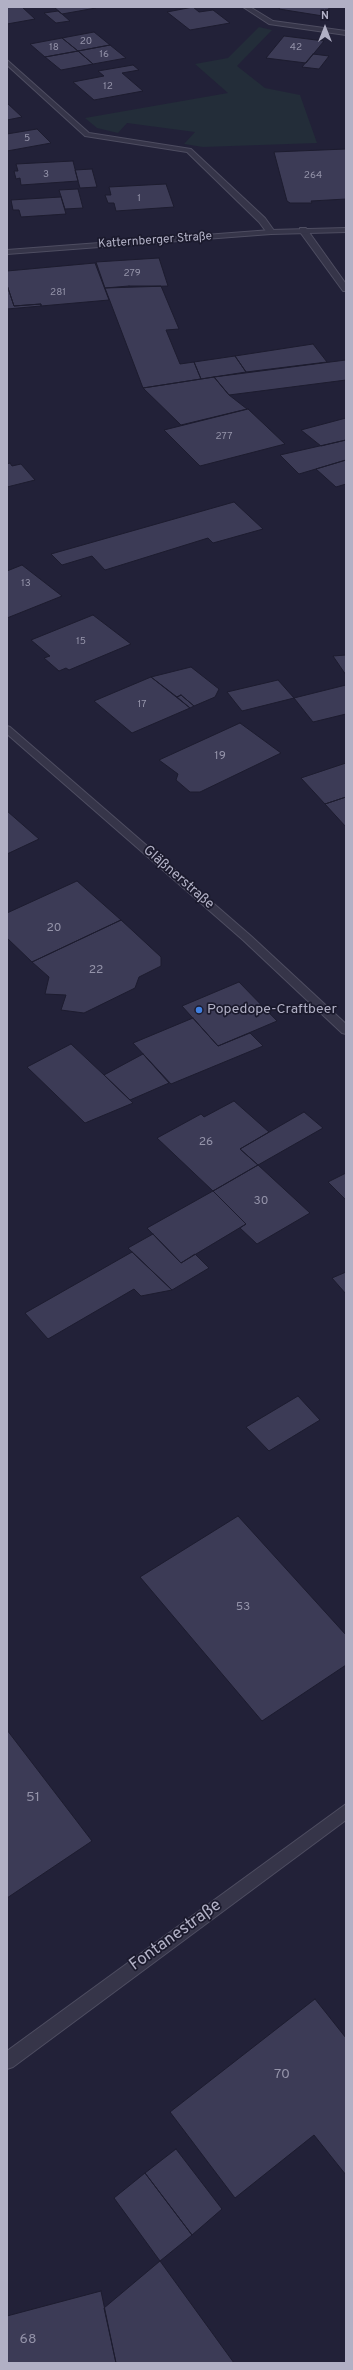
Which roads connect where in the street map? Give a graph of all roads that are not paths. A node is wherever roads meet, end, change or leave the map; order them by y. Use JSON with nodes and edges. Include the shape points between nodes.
{"nodes":[{"id":1,"x":246,"y":7,"type":"edge"},
{"id":2,"x":346,"y":33,"type":"edge"},
{"id":3,"x":7,"y":62,"type":"edge"},
{"id":4,"x":303,"y":230,"type":"junction"},
{"id":5,"x":346,"y":230,"type":"edge"},
{"id":6,"x":270,"y":232,"type":"junction"},
{"id":7,"x":7,"y":252,"type":"edge"},
{"id":8,"x":346,"y":290,"type":"edge"},
{"id":9,"x":7,"y":730,"type":"edge"},
{"id":10,"x":346,"y":1030,"type":"edge"},
{"id":11,"x":346,"y":1811,"type":"edge"},
{"id":12,"x":7,"y":2061,"type":"edge"}],
"edges":[{"from":1,"to":2,"type":"street","via":[[271,23]]},
{"from":3,"to":6,"type":"street","via":[[86,135],[189,150],[262,220]]},
{"from":4,"to":5,"type":"street","name":"Katternberger Straße"},
{"from":4,"to":6,"type":"street","name":"Katternberger Straße"},
{"from":4,"to":8,"type":"street"},
{"from":6,"to":7,"type":"street","name":"Katternberger Straße"},
{"from":9,"to":10,"type":"street","name":"Gläßnerstraße","via":[[247,938]]},
{"from":11,"to":12,"type":"street","name":"Fontanestraße"}]}
